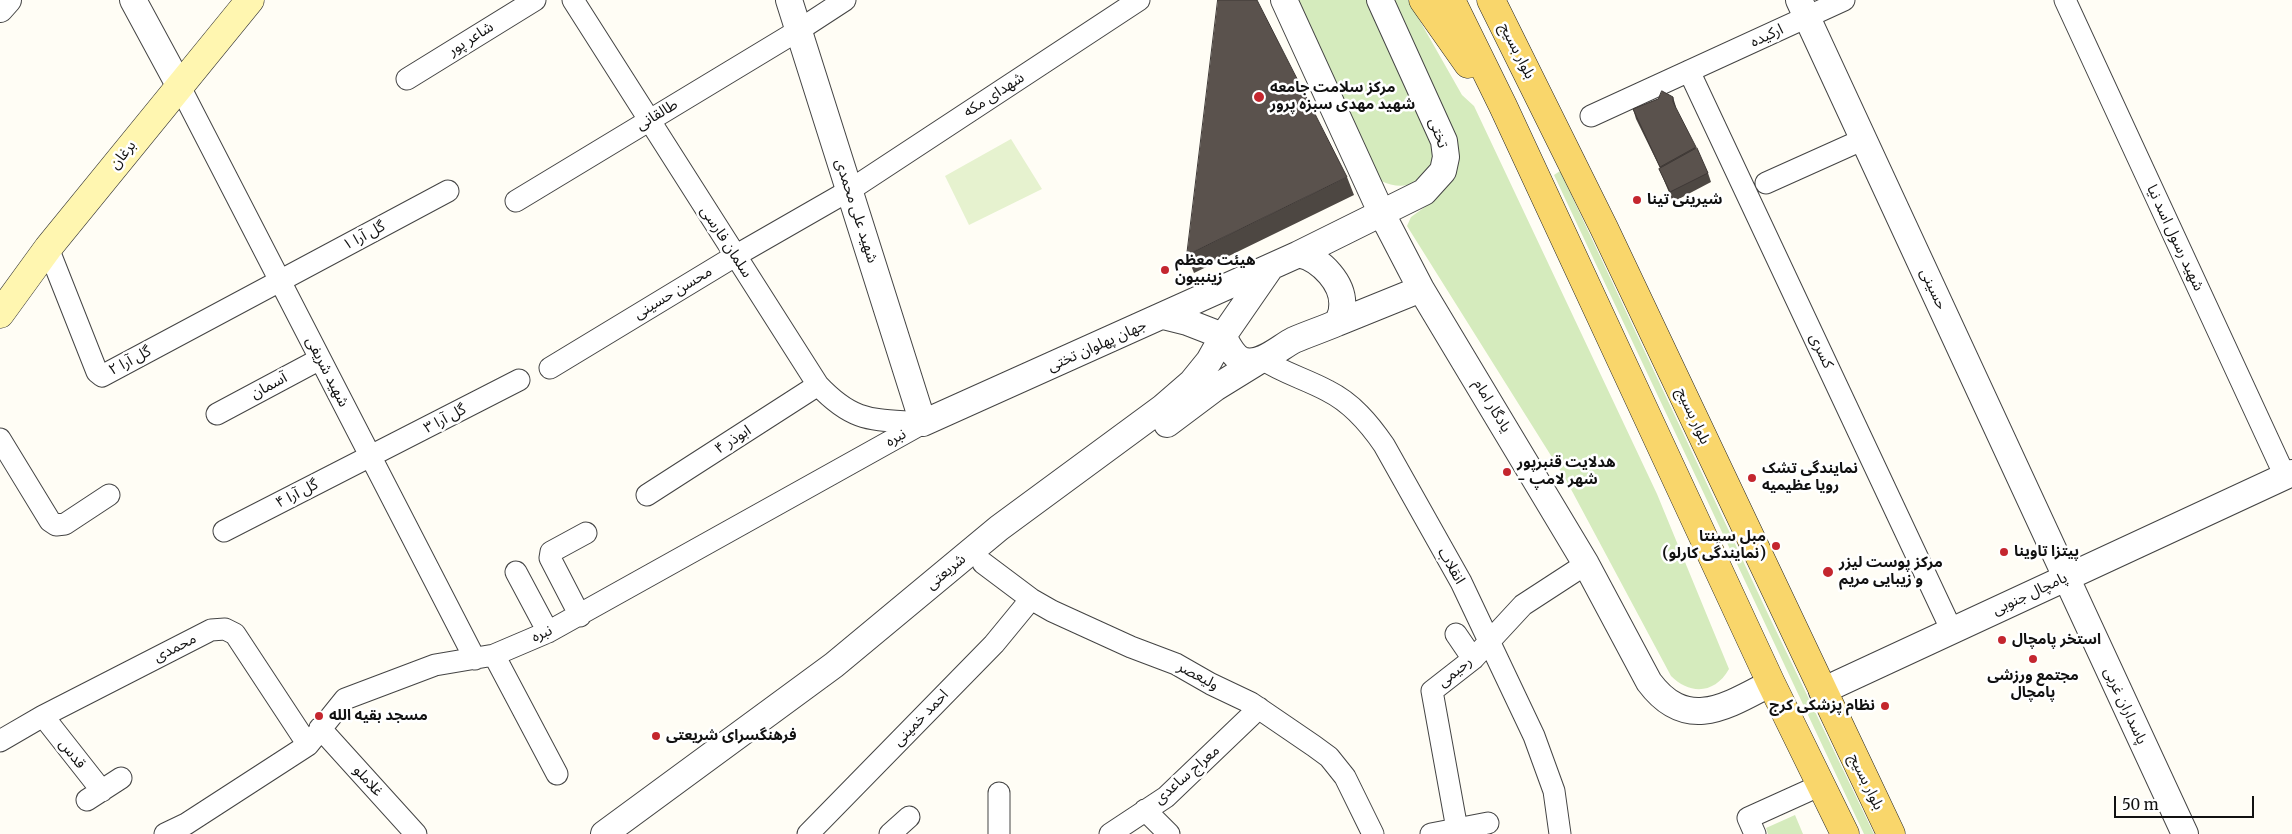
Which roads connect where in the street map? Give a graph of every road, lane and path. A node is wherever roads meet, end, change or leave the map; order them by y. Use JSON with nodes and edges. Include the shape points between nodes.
{"nodes":[{"id":1,"x":8,"y":0,"type":"edge"},
{"id":2,"x":133,"y":0,"type":"edge"},
{"id":3,"x":250,"y":0,"type":"edge"},
{"id":4,"x":535,"y":0,"type":"edge"},
{"id":5,"x":573,"y":0,"type":"edge"},
{"id":6,"x":789,"y":0,"type":"edge"},
{"id":7,"x":844,"y":0,"type":"edge"},
{"id":8,"x":1139,"y":0,"type":"edge"},
{"id":9,"x":1284,"y":0,"type":"edge"},
{"id":10,"x":1380,"y":0,"type":"edge"},
{"id":11,"x":1423,"y":0,"type":"edge"},
{"id":12,"x":1451,"y":0,"type":"edge"},
{"id":13,"x":1491,"y":0,"type":"edge"},
{"id":14,"x":1506,"y":0,"type":"edge"},
{"id":15,"x":1844,"y":0,"type":"edge"},
{"id":16,"x":2065,"y":0,"type":"edge"},
{"id":17,"x":1803,"y":8,"type":"edge"},
{"id":18,"x":0,"y":9,"type":"edge"},
{"id":19,"x":799,"y":30,"type":"junction"},
{"id":20,"x":1689,"y":71,"type":"junction"},
{"id":21,"x":407,"y":79,"type":"dead end"},
{"id":22,"x":179,"y":85,"type":"junction"},
{"id":23,"x":1536,"y":89,"type":"junction"},
{"id":24,"x":1591,"y":116,"type":"dead end"},
{"id":25,"x":648,"y":120,"type":"junction"},
{"id":26,"x":1512,"y":129,"type":"junction"},
{"id":27,"x":1864,"y":139,"type":"junction"},
{"id":28,"x":1766,"y":183,"type":"dead end"},
{"id":29,"x":850,"y":190,"type":"junction"},
{"id":30,"x":448,"y":191,"type":"dead end"},
{"id":31,"x":516,"y":200,"type":"dead end"},
{"id":32,"x":1381,"y":212,"type":"junction"},
{"id":33,"x":48,"y":248,"type":"junction"},
{"id":34,"x":1299,"y":254,"type":"junction"},
{"id":35,"x":735,"y":256,"type":"junction"},
{"id":36,"x":1270,"y":268,"type":"junction"},
{"id":37,"x":280,"y":280,"type":"junction"},
{"id":38,"x":1421,"y":288,"type":"junction"},
{"id":39,"x":0,"y":314,"type":"edge"},
{"id":40,"x":1163,"y":316,"type":"junction"},
{"id":41,"x":1337,"y":323,"type":"junction"},
{"id":42,"x":1223,"y":336,"type":"junction"},
{"id":43,"x":1262,"y":358,"type":"junction"},
{"id":44,"x":320,"y":359,"type":"junction"},
{"id":45,"x":550,"y":368,"type":"dead end"},
{"id":46,"x":519,"y":380,"type":"dead end"},
{"id":47,"x":818,"y":385,"type":"junction"},
{"id":48,"x":217,"y":414,"type":"dead end"},
{"id":49,"x":923,"y":423,"type":"junction"},
{"id":50,"x":0,"y":439,"type":"edge"},
{"id":51,"x":371,"y":457,"type":"junction"},
{"id":52,"x":2288,"y":474,"type":"edge"},
{"id":53,"x":109,"y":495,"type":"dead end"},
{"id":54,"x":647,"y":495,"type":"dead end"},
{"id":55,"x":224,"y":531,"type":"dead end"},
{"id":56,"x":586,"y":533,"type":"dead end"},
{"id":57,"x":983,"y":563,"type":"junction"},
{"id":58,"x":1586,"y":564,"type":"junction"},
{"id":59,"x":516,"y":572,"type":"dead end"},
{"id":60,"x":2066,"y":578,"type":"junction"},
{"id":61,"x":1031,"y":599,"type":"junction"},
{"id":62,"x":580,"y":616,"type":"junction"},
{"id":63,"x":1952,"y":630,"type":"junction"},
{"id":64,"x":548,"y":632,"type":"junction"},
{"id":65,"x":1456,"y":634,"type":"dead end"},
{"id":66,"x":1490,"y":640,"type":"junction"},
{"id":67,"x":485,"y":657,"type":"junction"},
{"id":68,"x":1473,"y":659,"type":"junction"},
{"id":69,"x":1771,"y":683,"type":"junction"},
{"id":70,"x":1822,"y":691,"type":"junction"},
{"id":71,"x":1259,"y":708,"type":"junction"},
{"id":72,"x":43,"y":716,"type":"junction"},
{"id":73,"x":314,"y":737,"type":"junction"},
{"id":74,"x":0,"y":741,"type":"edge"},
{"id":75,"x":557,"y":774,"type":"dead end"},
{"id":76,"x":121,"y":778,"type":"dead end"},
{"id":77,"x":1821,"y":785,"type":"junction"},
{"id":78,"x":999,"y":793,"type":"dead end"},
{"id":79,"x":1145,"y":810,"type":"junction"},
{"id":80,"x":909,"y":817,"type":"dead end"},
{"id":81,"x":1488,"y":823,"type":"dead end"},
{"id":82,"x":1457,"y":829,"type":"junction"},
{"id":83,"x":165,"y":834,"type":"edge"},
{"id":84,"x":416,"y":834,"type":"edge"},
{"id":85,"x":604,"y":834,"type":"edge"},
{"id":86,"x":627,"y":834,"type":"edge"},
{"id":87,"x":808,"y":834,"type":"edge"},
{"id":88,"x":890,"y":834,"type":"edge"},
{"id":89,"x":999,"y":834,"type":"edge"},
{"id":90,"x":1110,"y":834,"type":"edge"},
{"id":91,"x":1169,"y":834,"type":"edge"},
{"id":92,"x":1373,"y":834,"type":"edge"},
{"id":93,"x":1431,"y":834,"type":"edge"},
{"id":94,"x":1560,"y":834,"type":"edge"},
{"id":95,"x":1755,"y":834,"type":"edge"},
{"id":96,"x":1845,"y":834,"type":"edge"},
{"id":97,"x":1891,"y":834,"type":"edge"},
{"id":98,"x":2185,"y":834,"type":"edge"}],
"edges":[{"from":1,"to":18,"type":"street"},
{"from":2,"to":22,"type":"street"},
{"from":3,"to":22,"type":"main road","name":"برغان"},
{"from":4,"to":21,"type":"street","name":"شاعر پور"},
{"from":5,"to":25,"type":"street","name":"سلمان فارسی"},
{"from":6,"to":19,"type":"street","name":"شهید علی محمدی"},
{"from":7,"to":19,"type":"street","name":"طالقانی"},
{"from":8,"to":29,"type":"street","name":"شهدای مکه"},
{"from":9,"to":32,"type":"street","name":"یادگار امام"},
{"from":10,"to":32,"type":"street","name":"تختی","via":[[1444,141],[1446,157],[1443,172],[1434,184]]},
{"from":11,"to":26,"type":"main road"},
{"from":12,"to":26,"type":"main road"},
{"from":13,"to":23,"type":"main road","name":"بلوار بسیج"},
{"from":14,"to":23,"type":"main road"},
{"from":15,"to":17,"type":"street","name":"ارکیده"},
{"from":16,"to":52,"type":"street","name":"شهید رسول اسد نیا"},
{"from":17,"to":20,"type":"street","name":"ارکیده"},
{"from":17,"to":27,"type":"street","name":"حسینی"},
{"from":19,"to":25,"type":"street","name":"طالقانی"},
{"from":19,"to":29,"type":"street","name":"شهید علی محمدی"},
{"from":20,"to":24,"type":"street","name":"ارکیده"},
{"from":20,"to":63,"type":"street","name":"کسری"},
{"from":22,"to":33,"type":"main road","name":"برغان"},
{"from":22,"to":37,"type":"street","name":"شهید شریفی"},
{"from":23,"to":70,"type":"main road","name":"بلوار بسیج"},
{"from":25,"to":31,"type":"street","name":"طالقانی"},
{"from":25,"to":35,"type":"street","name":"سلمان فارسی"},
{"from":26,"to":69,"type":"main road"},
{"from":27,"to":28,"type":"street"},
{"from":27,"to":60,"type":"street","name":"حسینی"},
{"from":29,"to":35,"type":"street","name":"محسن حسینی"},
{"from":29,"to":49,"type":"street","name":"شهید علی محمدی"},
{"from":30,"to":37,"type":"street","name":"گل آرا ۱"},
{"from":32,"to":34,"type":"street"},
{"from":32,"to":38,"type":"street","name":"یادگار امام"},
{"from":33,"to":37,"type":"street","name":"گل آرا ۲","via":[[102,376]]},
{"from":33,"to":39,"type":"main road","name":"برغان"},
{"from":34,"to":36,"type":"street","name":"جهان پهلوان تختی"},
{"from":34,"to":41,"type":"street","via":[[1319,262],[1339,290],[1342,308]]},
{"from":35,"to":45,"type":"street","name":"محسن حسینی"},
{"from":35,"to":47,"type":"street","name":"سلمان فارسی"},
{"from":36,"to":40,"type":"street","name":"جهان پهلوان تختی"},
{"from":36,"to":42,"type":"street","name":"شریعتی"},
{"from":37,"to":44,"type":"street","name":"شهید شریفی"},
{"from":38,"to":41,"type":"street","name":"شریعتی"},
{"from":38,"to":58,"type":"street","name":"یادگار امام"},
{"from":40,"to":42,"type":"street"},
{"from":40,"to":49,"type":"street","name":"جهان پهلوان تختی"},
{"from":41,"to":43,"type":"street","name":"شریعتی","via":[[1294,340]]},
{"from":42,"to":43,"type":"street","via":[[1239,359]]},
{"from":42,"to":85,"type":"street","name":"شریعتی","via":[[1198,375],[1162,408],[998,528],[834,664]]},
{"from":43,"to":57,"type":"street","name":"شریعتی","via":[[1215,388]]},
{"from":43,"to":66,"type":"street","name":"انقلاب","via":[[1276,368],[1328,391],[1353,408],[1373,428],[1413,494]]},
{"from":44,"to":48,"type":"street","name":"آسمان"},
{"from":44,"to":51,"type":"street","name":"شهید شریفی"},
{"from":46,"to":51,"type":"street","name":"گل آرا ۳"},
{"from":47,"to":49,"type":"street","name":"سلمان فارسی","via":[[836,404],[850,412],[877,420]]},
{"from":47,"to":54,"type":"street","name":"ابوذر ۴"},
{"from":49,"to":62,"type":"street","name":"نبره","via":[[738,524]]},
{"from":50,"to":53,"type":"street","via":[[50,521],[56,525],[65,524]]},
{"from":51,"to":55,"type":"street","name":"گل آرا ۴"},
{"from":51,"to":67,"type":"street","name":"شهید شریفی"},
{"from":52,"to":60,"type":"street","name":"پامچال جنوبی"},
{"from":56,"to":62,"type":"street","via":[[556,547],[550,558]]},
{"from":57,"to":61,"type":"street","name":"ولیعصر"},
{"from":57,"to":86,"type":"street","name":"شریعتی","via":[[846,674]]},
{"from":58,"to":66,"type":"street","name":"رحیمی","via":[[1523,605]]},
{"from":58,"to":69,"type":"street","name":"یادگار امام","via":[[1650,682],[1661,698],[1673,706],[1685,710],[1713,709]]},
{"from":59,"to":64,"type":"street"},
{"from":60,"to":63,"type":"street","name":"پامچال جنوبی"},
{"from":60,"to":98,"type":"street","name":"پاسداران غربی"},
{"from":61,"to":71,"type":"street","name":"ولیعصر","via":[[1131,647],[1176,664]]},
{"from":61,"to":87,"type":"street","name":"احمد خمینی","via":[[994,644]]},
{"from":62,"to":64,"type":"street","name":"نبره"},
{"from":63,"to":70,"type":"street","name":"پامچال جنوبی"},
{"from":64,"to":67,"type":"street","name":"نبره"},
{"from":65,"to":68,"type":"street"},
{"from":66,"to":68,"type":"street","name":"رحیمی"},
{"from":66,"to":94,"type":"street","name":"انقلاب","via":[[1534,736],[1554,791]]},
{"from":67,"to":73,"type":"street","name":"نبره","via":[[435,665],[345,699]]},
{"from":67,"to":75,"type":"street","name":"شهید شریفی"},
{"from":68,"to":82,"type":"street","name":"رحیمی","via":[[1432,691]]},
{"from":69,"to":77,"type":"main road"},
{"from":70,"to":97,"type":"main road","name":"بلوار بسیج"},
{"from":71,"to":79,"type":"street","name":"معراج ساعدی","via":[[1166,797]]},
{"from":71,"to":92,"type":"street","name":"ولیعصر","via":[[1328,757],[1345,777]]},
{"from":72,"to":73,"type":"street","name":"محمدی","via":[[211,630],[225,629],[235,634]]},
{"from":72,"to":74,"type":"street","name":"محمدی"},
{"from":72,"to":76,"type":"street","name":"قدس","via":[[94,795]]},
{"from":73,"to":83,"type":"street","name":"نبره","via":[[186,824]]},
{"from":73,"to":84,"type":"street","name":"غلاملو"},
{"from":77,"to":95,"type":"street","via":[[1748,818]]},
{"from":77,"to":96,"type":"main road"},
{"from":78,"to":89,"type":"street"},
{"from":79,"to":90,"type":"street","name":"معراج ساعدی"},
{"from":79,"to":91,"type":"street"},
{"from":80,"to":88,"type":"street"},
{"from":81,"to":82,"type":"street"},
{"from":82,"to":93,"type":"street"}]}
